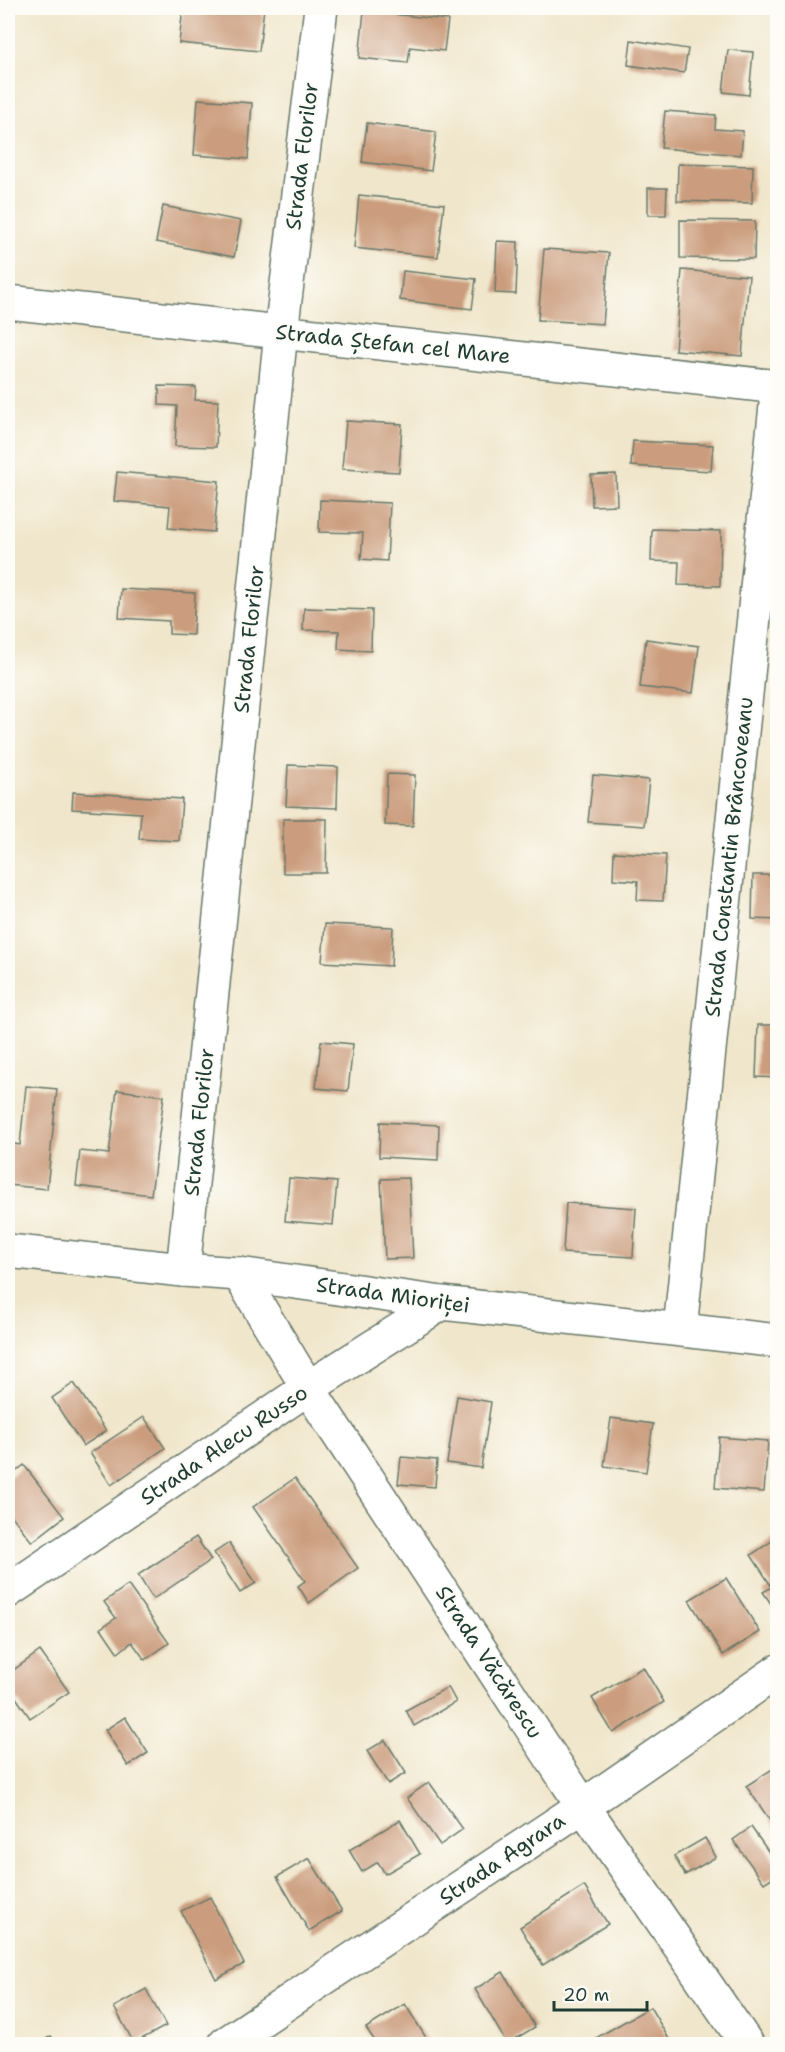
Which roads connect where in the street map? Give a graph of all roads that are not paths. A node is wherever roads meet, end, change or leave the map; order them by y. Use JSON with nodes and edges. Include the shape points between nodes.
{"nodes":[{"id":1,"x":321,"y":8,"type":"edge"},
{"id":2,"x":8,"y":302,"type":"edge"},
{"id":3,"x":281,"y":332,"type":"junction"},
{"id":4,"x":777,"y":386,"type":"edge"},
{"id":5,"x":8,"y":1251,"type":"edge"},
{"id":6,"x":183,"y":1270,"type":"junction"},
{"id":7,"x":239,"y":1274,"type":"junction"},
{"id":8,"x":442,"y":1303,"type":"junction"},
{"id":9,"x":680,"y":1329,"type":"junction"},
{"id":10,"x":777,"y":1341,"type":"edge"},
{"id":11,"x":308,"y":1388,"type":"junction"},
{"id":12,"x":8,"y":1591,"type":"edge"},
{"id":13,"x":777,"y":1671,"type":"edge"},
{"id":14,"x":583,"y":1806,"type":"junction"},
{"id":15,"x":225,"y":2044,"type":"edge"},
{"id":16,"x":747,"y":2044,"type":"edge"}],
"edges":[{"from":1,"to":3,"type":"street","name":"Strada Florilor"},
{"from":2,"to":3,"type":"street","name":"Strada Ștefan cel Mare"},
{"from":3,"to":4,"type":"street","name":"Strada Ștefan cel Mare"},
{"from":3,"to":6,"type":"street","name":"Strada Florilor"},
{"from":4,"to":9,"type":"street","name":"Strada Constantin Brâncoveanu"},
{"from":5,"to":6,"type":"street","name":"Strada Mioriței"},
{"from":6,"to":7,"type":"street","name":"Strada Mioriței"},
{"from":7,"to":8,"type":"street","name":"Strada Mioriței"},
{"from":7,"to":11,"type":"street","name":"Strada Văcărescu"},
{"from":8,"to":9,"type":"street","name":"Strada Mioriței"},
{"from":8,"to":11,"type":"street","name":"Strada Alecu Russo"},
{"from":9,"to":10,"type":"street","name":"Strada Mioriței"},
{"from":11,"to":12,"type":"street","name":"Strada Alecu Russo"},
{"from":11,"to":14,"type":"street","name":"Strada Văcărescu"},
{"from":13,"to":14,"type":"street","name":"Strada Agrara"},
{"from":14,"to":15,"type":"street","name":"Strada Agrara"},
{"from":14,"to":16,"type":"street","name":"Strada Văcărescu"}]}
